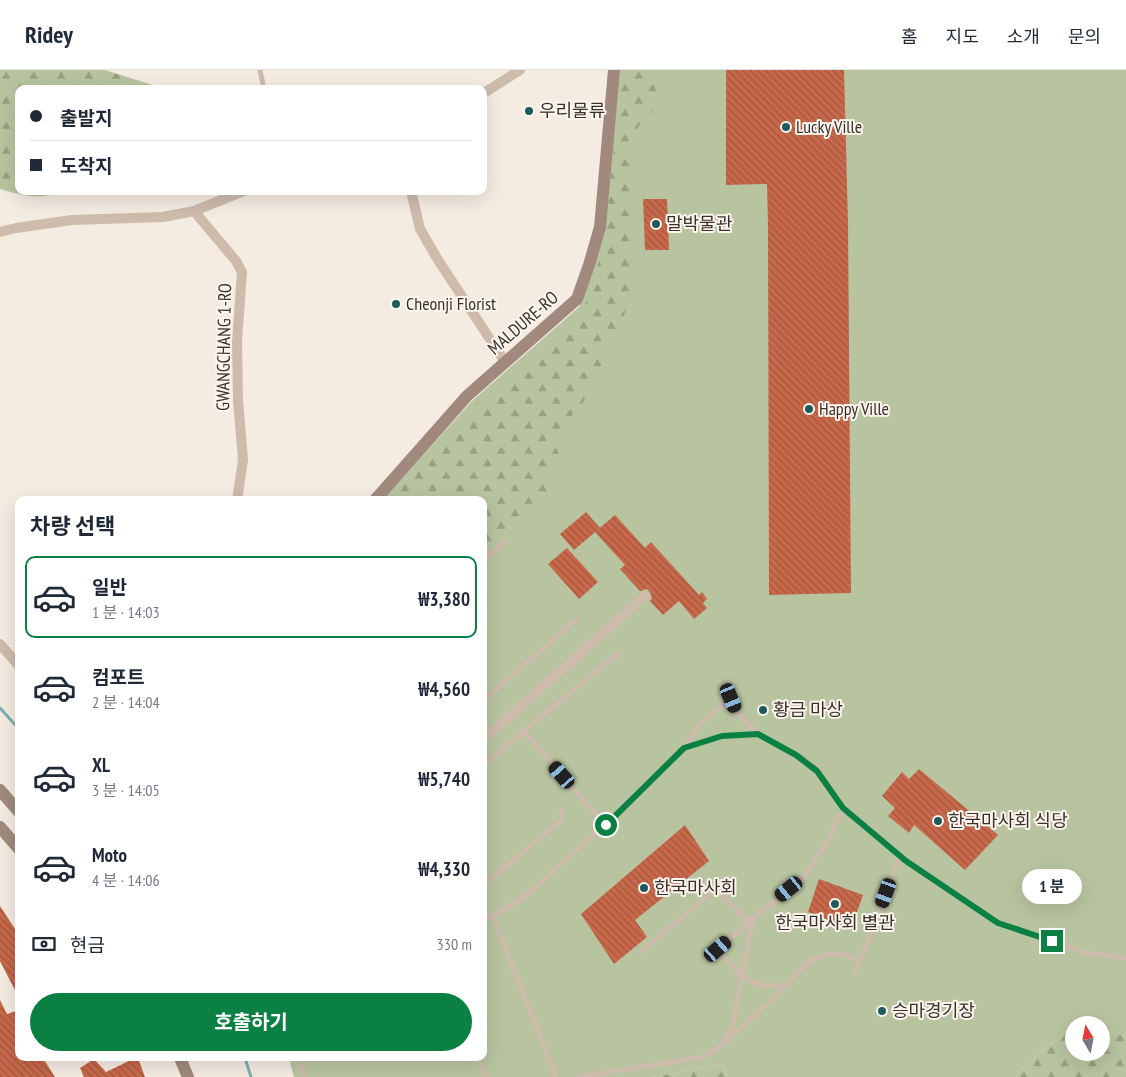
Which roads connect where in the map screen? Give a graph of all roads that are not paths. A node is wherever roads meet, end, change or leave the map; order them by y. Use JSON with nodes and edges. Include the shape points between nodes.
{"nodes":[{"id":1,"x":260,"y":70,"type":"edge"},
{"id":2,"x":520,"y":70,"type":"edge"},
{"id":3,"x":614,"y":70,"type":"edge"},
{"id":4,"x":263,"y":85,"type":"edge"},
{"id":5,"x":487,"y":91,"type":"edge"},
{"id":6,"x":234,"y":195,"type":"edge"},
{"id":7,"x":412,"y":195,"type":"edge"},
{"id":8,"x":194,"y":211,"type":"junction"},
{"id":9,"x":0,"y":232,"type":"edge"},
{"id":10,"x":505,"y":362,"type":"junction"},
{"id":11,"x":238,"y":496,"type":"edge"},
{"id":12,"x":379,"y":496,"type":"edge"},
{"id":13,"x":505,"y":541,"type":"dead end"},
{"id":14,"x":487,"y":557,"type":"edge"},
{"id":15,"x":645,"y":596,"type":"dead end"},
{"id":16,"x":577,"y":619,"type":"dead end"},
{"id":17,"x":0,"y":644,"type":"edge"},
{"id":18,"x":618,"y":654,"type":"dead end"},
{"id":19,"x":15,"y":661,"type":"edge"},
{"id":20,"x":487,"y":697,"type":"edge"},
{"id":21,"x":524,"y":731,"type":"junction"},
{"id":22,"x":758,"y":734,"type":"junction"},
{"id":23,"x":487,"y":737,"type":"edge"},
{"id":24,"x":684,"y":748,"type":"junction"},
{"id":25,"x":487,"y":763,"type":"edge"},
{"id":26,"x":0,"y":790,"type":"edge"},
{"id":27,"x":15,"y":807,"type":"edge"},
{"id":28,"x":843,"y":808,"type":"junction"},
{"id":29,"x":561,"y":810,"type":"dead end"},
{"id":30,"x":606,"y":825,"type":"junction"},
{"id":31,"x":0,"y":827,"type":"edge"},
{"id":32,"x":15,"y":844,"type":"edge"},
{"id":33,"x":900,"y":856,"type":"junction"},
{"id":34,"x":487,"y":882,"type":"edge"},
{"id":35,"x":494,"y":916,"type":"junction"},
{"id":36,"x":754,"y":918,"type":"junction"},
{"id":37,"x":487,"y":919,"type":"edge"},
{"id":38,"x":641,"y":952,"type":"dead end"},
{"id":39,"x":1126,"y":958,"type":"edge"},
{"id":40,"x":859,"y":961,"type":"junction"},
{"id":41,"x":854,"y":974,"type":"dead end"},
{"id":42,"x":742,"y":976,"type":"junction"},
{"id":43,"x":788,"y":985,"type":"junction"},
{"id":44,"x":725,"y":1042,"type":"junction"},
{"id":45,"x":181,"y":1061,"type":"edge"},
{"id":46,"x":301,"y":1061,"type":"edge"},
{"id":47,"x":479,"y":1061,"type":"edge"},
{"id":48,"x":188,"y":1077,"type":"edge"},
{"id":49,"x":305,"y":1077,"type":"edge"},
{"id":50,"x":486,"y":1077,"type":"edge"},
{"id":51,"x":556,"y":1077,"type":"edge"},
{"id":52,"x":578,"y":1077,"type":"edge"}],
"edges":[{"from":1,"to":4,"type":"lane"},
{"from":2,"to":5,"type":"street"},
{"from":3,"to":10,"type":"street","name":"MALDURE-RO","via":[[600,227],[577,299]]},
{"from":6,"to":8,"type":"street"},
{"from":7,"to":10,"type":"street","via":[[420,228]]},
{"from":8,"to":9,"type":"street","via":[[163,217],[72,220]]},
{"from":8,"to":11,"type":"street","name":"GWANGCHANG 1-RO","via":[[242,272],[237,341],[243,460]]},
{"from":10,"to":12,"type":"street","name":"MALDURE-RO","via":[[467,396]]},
{"from":13,"to":14,"type":"lane"},
{"from":15,"to":23,"type":"street"},
{"from":16,"to":20,"type":"lane"},
{"from":17,"to":19,"type":"street"},
{"from":18,"to":21,"type":"lane"},
{"from":21,"to":25,"type":"lane"},
{"from":21,"to":30,"type":"lane"},
{"from":22,"to":24,"type":"lane","via":[[722,736]]},
{"from":22,"to":24,"type":"lane","via":[[737,713],[731,698],[699,725]]},
{"from":22,"to":28,"type":"lane","via":[[817,771]]},
{"from":24,"to":30,"type":"lane"},
{"from":26,"to":27,"type":"street"},
{"from":28,"to":33,"type":"lane"},
{"from":28,"to":36,"type":"lane","via":[[826,844],[801,880]]},
{"from":29,"to":34,"type":"lane","via":[[562,820]]},
{"from":30,"to":35,"type":"lane","via":[[522,899]]},
{"from":31,"to":32,"type":"street"},
{"from":33,"to":39,"type":"lane","via":[[998,923],[1087,953]]},
{"from":33,"to":40,"type":"lane"},
{"from":35,"to":37,"type":"lane"},
{"from":35,"to":51,"type":"lane"},
{"from":36,"to":38,"type":"lane","via":[[744,918],[716,889]]},
{"from":36,"to":42,"type":"lane"},
{"from":36,"to":42,"type":"lane","via":[[718,949]]},
{"from":40,"to":41,"type":"lane"},
{"from":40,"to":43,"type":"lane","via":[[845,955],[828,954],[810,961]]},
{"from":42,"to":43,"type":"lane","via":[[770,987]]},
{"from":42,"to":44,"type":"lane","via":[[734,1023]]},
{"from":43,"to":44,"type":"lane"},
{"from":44,"to":52,"type":"lane","via":[[703,1057]]},
{"from":45,"to":48,"type":"street"},
{"from":46,"to":49,"type":"lane"},
{"from":47,"to":50,"type":"lane"}]}
